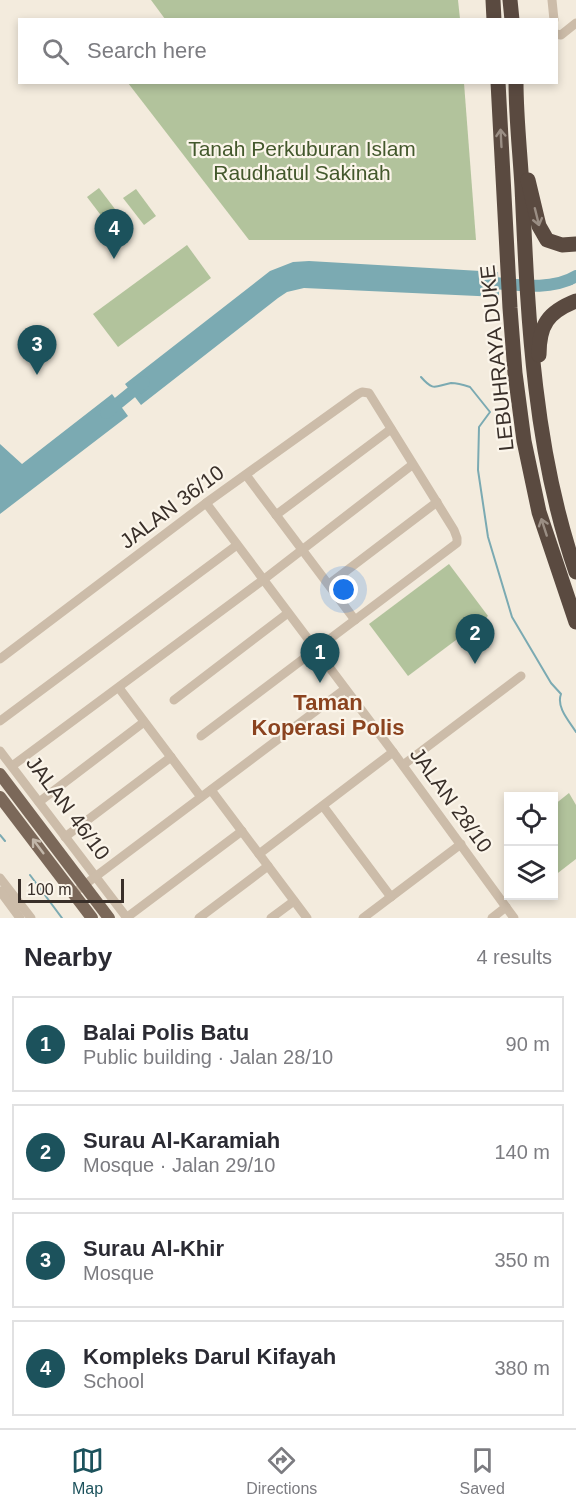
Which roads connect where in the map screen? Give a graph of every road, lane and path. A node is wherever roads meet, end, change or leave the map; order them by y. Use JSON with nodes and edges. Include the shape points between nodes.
{"nodes":[{"id":1,"x":493,"y":0,"type":"edge"},
{"id":2,"x":510,"y":0,"type":"edge"},
{"id":3,"x":552,"y":0,"type":"edge"},
{"id":4,"x":494,"y":18,"type":"edge"},
{"id":5,"x":512,"y":18,"type":"edge"},
{"id":6,"x":554,"y":18,"type":"edge"},
{"id":7,"x":576,"y":23,"type":"edge"},
{"id":8,"x":558,"y":34,"type":"edge"},
{"id":9,"x":498,"y":84,"type":"edge"},
{"id":10,"x":516,"y":84,"type":"edge"},
{"id":11,"x":519,"y":139,"type":"junction"},
{"id":12,"x":576,"y":244,"type":"edge"},
{"id":13,"x":576,"y":301,"type":"edge"},
{"id":14,"x":538,"y":403,"type":"junction"},
{"id":15,"x":391,"y":429,"type":"junction"},
{"id":16,"x":412,"y":465,"type":"junction"},
{"id":17,"x":246,"y":475,"type":"junction"},
{"id":18,"x":437,"y":502,"type":"junction"},
{"id":19,"x":206,"y":503,"type":"junction"},
{"id":20,"x":276,"y":514,"type":"junction"},
{"id":21,"x":237,"y":544,"type":"junction"},
{"id":22,"x":302,"y":549,"type":"junction"},
{"id":23,"x":576,"y":572,"type":"edge"},
{"id":24,"x":263,"y":580,"type":"junction"},
{"id":25,"x":328,"y":584,"type":"junction"},
{"id":26,"x":288,"y":613,"type":"junction"},
{"id":27,"x":355,"y":620,"type":"junction"},
{"id":28,"x":576,"y":622,"type":"edge"},
{"id":29,"x":316,"y":649,"type":"junction"},
{"id":30,"x":0,"y":659,"type":"edge"},
{"id":31,"x":521,"y":676,"type":"dead end"},
{"id":32,"x":119,"y":688,"type":"junction"},
{"id":33,"x":345,"y":688,"type":"junction"},
{"id":34,"x":174,"y":700,"type":"dead end"},
{"id":35,"x":0,"y":721,"type":"edge"},
{"id":36,"x":144,"y":722,"type":"junction"},
{"id":37,"x":201,"y":736,"type":"dead end"},
{"id":38,"x":0,"y":751,"type":"edge"},
{"id":39,"x":393,"y":752,"type":"junction"},
{"id":40,"x":171,"y":757,"type":"junction"},
{"id":41,"x":403,"y":765,"type":"junction"},
{"id":42,"x":12,"y":766,"type":"junction"},
{"id":43,"x":0,"y":774,"type":"edge"},
{"id":44,"x":211,"y":790,"type":"junction"},
{"id":45,"x":0,"y":797,"type":"edge"},
{"id":46,"x":201,"y":797,"type":"junction"},
{"id":47,"x":39,"y":802,"type":"junction"},
{"id":48,"x":322,"y":806,"type":"junction"},
{"id":49,"x":242,"y":831,"type":"junction"},
{"id":50,"x":65,"y":837,"type":"junction"},
{"id":51,"x":460,"y":844,"type":"junction"},
{"id":52,"x":259,"y":854,"type":"junction"},
{"id":53,"x":268,"y":866,"type":"junction"},
{"id":54,"x":96,"y":877,"type":"junction"},
{"id":55,"x":0,"y":878,"type":"edge"},
{"id":56,"x":84,"y":886,"type":"junction"},
{"id":57,"x":0,"y":891,"type":"edge"},
{"id":58,"x":73,"y":893,"type":"junction"},
{"id":59,"x":391,"y":897,"type":"junction"},
{"id":60,"x":294,"y":901,"type":"junction"},
{"id":61,"x":506,"y":907,"type":"junction"},
{"id":62,"x":20,"y":918,"type":"edge"},
{"id":63,"x":31,"y":918,"type":"edge"},
{"id":64,"x":92,"y":918,"type":"edge"},
{"id":65,"x":109,"y":918,"type":"edge"},
{"id":66,"x":127,"y":918,"type":"edge"},
{"id":67,"x":199,"y":918,"type":"edge"},
{"id":68,"x":271,"y":918,"type":"edge"},
{"id":69,"x":307,"y":918,"type":"edge"},
{"id":70,"x":363,"y":918,"type":"edge"},
{"id":71,"x":492,"y":918,"type":"edge"},
{"id":72,"x":514,"y":918,"type":"edge"}],
"edges":[{"from":1,"to":4,"type":"highway"},
{"from":2,"to":5,"type":"highway"},
{"from":3,"to":6,"type":"street"},
{"from":7,"to":8,"type":"street"},
{"from":28,"to":9,"type":"highway","name":"LEBUHRAYA DUKE","one_way":true,"via":[[539,512],[524,441],[510,308]]},
{"from":10,"to":11,"type":"highway","name":"LEBUHRAYA DUKE"},
{"from":11,"to":12,"type":"highway","one_way":true,"via":[[538,226],[547,240],[555,244]]},
{"from":11,"to":14,"type":"highway","name":"LEBUHRAYA DUKE","via":[[528,308]]},
{"from":13,"to":14,"type":"highway","via":[[559,308],[546,320],[539,340]]},
{"from":14,"to":23,"type":"highway","name":"LEBUHRAYA DUKE","via":[[541,440]]},
{"from":15,"to":16,"type":"street"},
{"from":15,"to":17,"type":"street","name":"JALAN 36/10","via":[[369,393],[363,392]]},
{"from":15,"to":20,"type":"street"},
{"from":16,"to":18,"type":"street"},
{"from":16,"to":22,"type":"street"},
{"from":17,"to":19,"type":"street","name":"JALAN 36/10"},
{"from":17,"to":20,"type":"street"},
{"from":18,"to":25,"type":"street"},
{"from":18,"to":27,"type":"street","via":[[458,538],[457,543]]},
{"from":19,"to":21,"type":"street","name":"JALAN 28/10"},
{"from":19,"to":30,"type":"street","name":"JALAN 36/10"},
{"from":20,"to":22,"type":"street"},
{"from":21,"to":24,"type":"street","name":"JALAN 28/10"},
{"from":21,"to":35,"type":"street"},
{"from":22,"to":24,"type":"street"},
{"from":22,"to":25,"type":"street"},
{"from":24,"to":26,"type":"street","name":"JALAN 28/10"},
{"from":24,"to":32,"type":"street"},
{"from":25,"to":27,"type":"street"},
{"from":26,"to":29,"type":"street","name":"JALAN 28/10"},
{"from":26,"to":34,"type":"street"},
{"from":27,"to":29,"type":"street"},
{"from":29,"to":33,"type":"street","name":"JALAN 28/10"},
{"from":29,"to":37,"type":"street"},
{"from":31,"to":41,"type":"street"},
{"from":32,"to":36,"type":"street"},
{"from":32,"to":42,"type":"street"},
{"from":33,"to":39,"type":"street","name":"JALAN 28/10"},
{"from":33,"to":44,"type":"street"},
{"from":36,"to":40,"type":"street"},
{"from":36,"to":47,"type":"street"},
{"from":38,"to":42,"type":"street","name":"JALAN 46/10"},
{"from":39,"to":41,"type":"street","name":"JALAN 28/10"},
{"from":39,"to":48,"type":"street"},
{"from":40,"to":46,"type":"street"},
{"from":40,"to":50,"type":"street"},
{"from":41,"to":51,"type":"street","name":"JALAN 28/10"},
{"from":42,"to":47,"type":"street","name":"JALAN 46/10"},
{"from":43,"to":56,"type":"main road","name":"JALAN 46/10"},
{"from":44,"to":46,"type":"street"},
{"from":44,"to":49,"type":"street"},
{"from":58,"to":45,"type":"main road","one_way":true},
{"from":46,"to":54,"type":"street"},
{"from":47,"to":50,"type":"street","name":"JALAN 46/10"},
{"from":48,"to":52,"type":"street"},
{"from":48,"to":59,"type":"street"},
{"from":49,"to":52,"type":"street"},
{"from":49,"to":66,"type":"street"},
{"from":50,"to":54,"type":"street","name":"JALAN 46/10"},
{"from":51,"to":59,"type":"street"},
{"from":51,"to":61,"type":"street","name":"JALAN 28/10"},
{"from":52,"to":53,"type":"street"},
{"from":53,"to":60,"type":"street"},
{"from":53,"to":67,"type":"street"},
{"from":54,"to":56,"type":"street"},
{"from":54,"to":66,"type":"street","name":"JALAN 46/10"},
{"from":55,"to":63,"type":"street"},
{"from":56,"to":58,"type":"street"},
{"from":56,"to":65,"type":"main road","name":"JALAN 46/10"},
{"from":57,"to":62,"type":"street"},
{"from":58,"to":64,"type":"main road"},
{"from":59,"to":70,"type":"street"},
{"from":60,"to":68,"type":"street"},
{"from":60,"to":69,"type":"street"},
{"from":61,"to":71,"type":"street"},
{"from":61,"to":72,"type":"street","name":"JALAN 28/10"}]}
